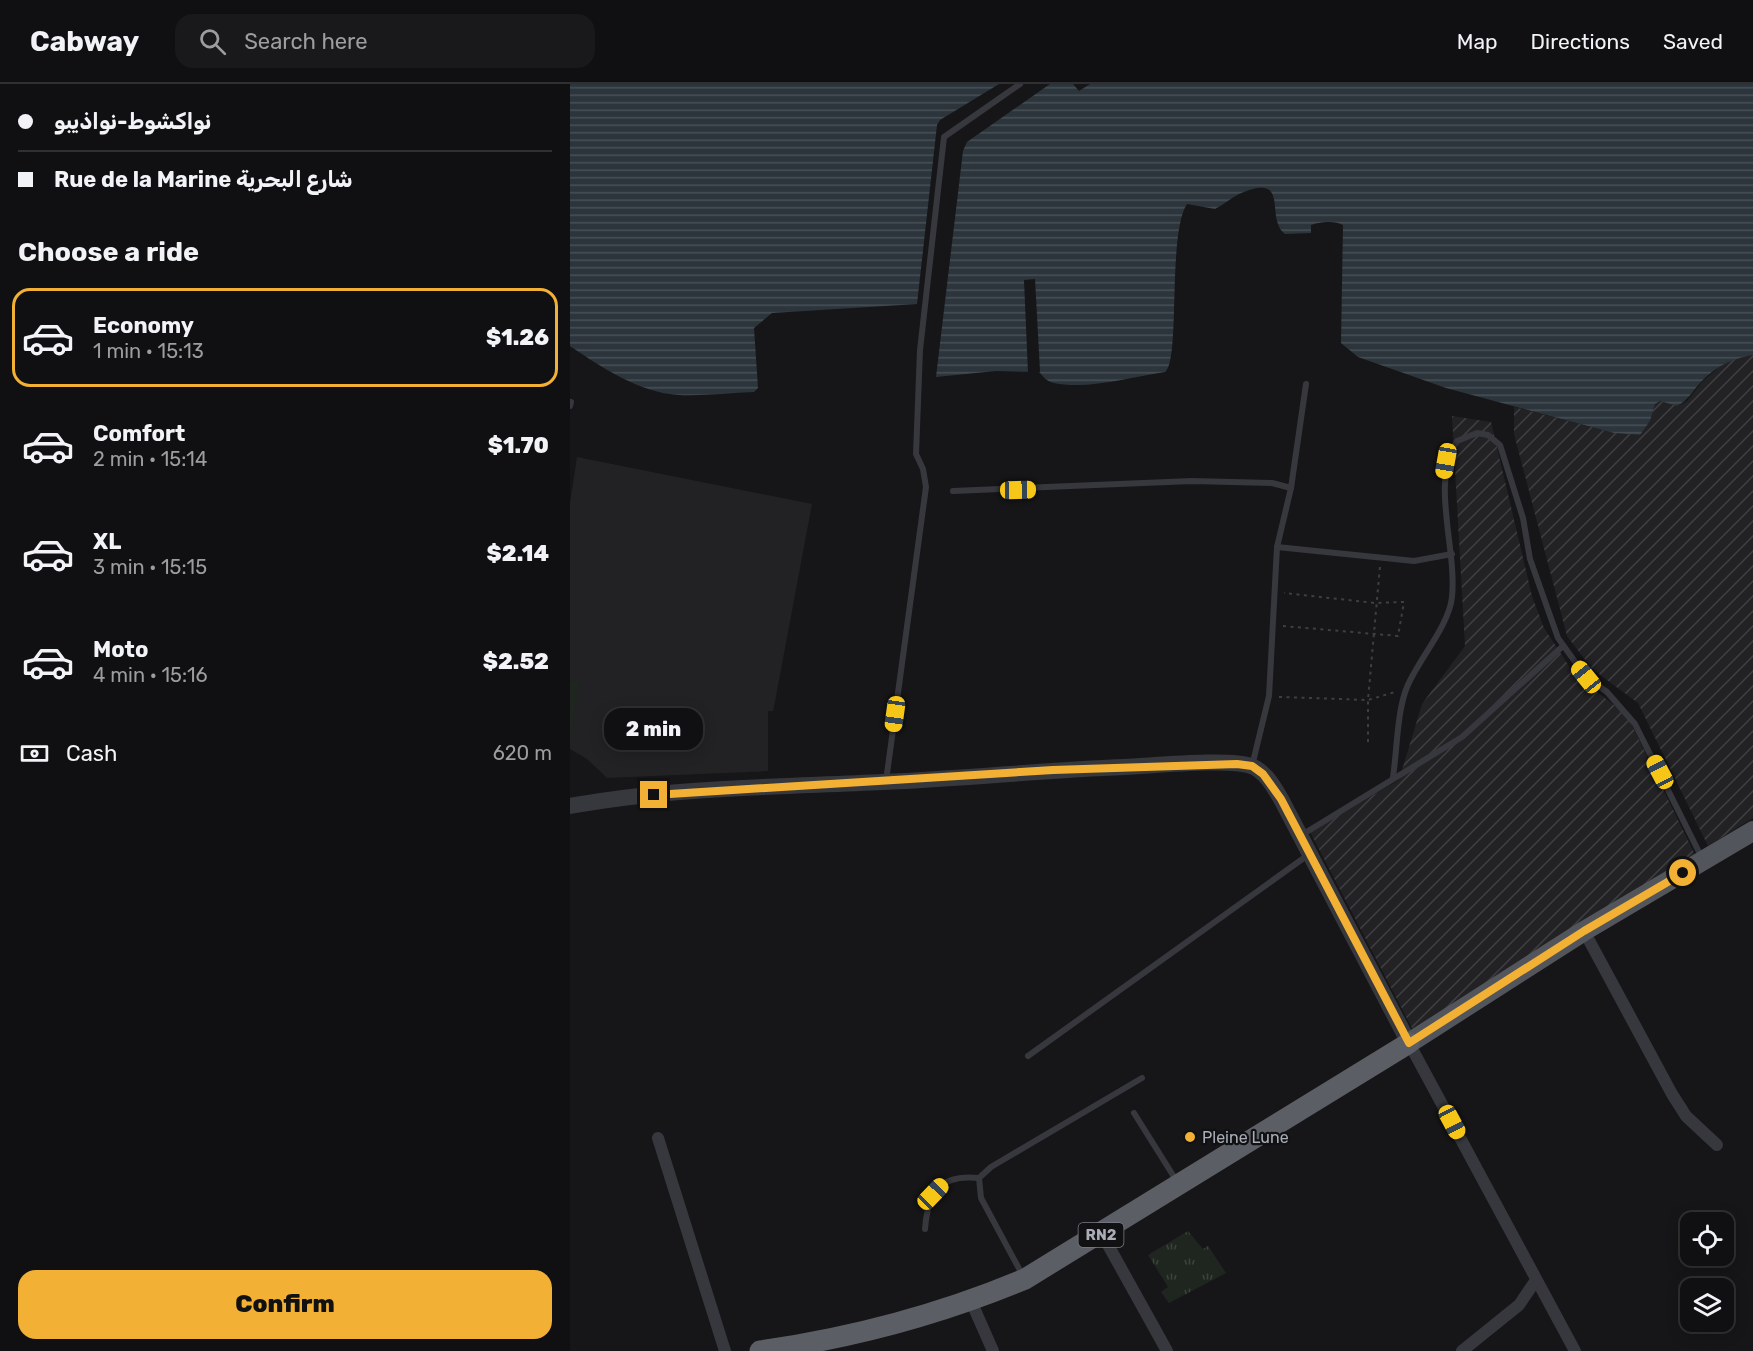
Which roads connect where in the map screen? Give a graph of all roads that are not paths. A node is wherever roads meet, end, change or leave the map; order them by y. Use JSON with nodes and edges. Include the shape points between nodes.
{"nodes":[{"id":1,"x":1020,"y":84,"type":"edge"},
{"id":2,"x":1306,"y":384,"type":"dead end"},
{"id":3,"x":1291,"y":488,"type":"junction"},
{"id":4,"x":953,"y":491,"type":"dead end"},
{"id":5,"x":1277,"y":547,"type":"junction"},
{"id":6,"x":1452,"y":554,"type":"junction"},
{"id":7,"x":1563,"y":646,"type":"junction"},
{"id":8,"x":1252,"y":766,"type":"junction"},
{"id":9,"x":1393,"y":777,"type":"junction"},
{"id":10,"x":886,"y":782,"type":"junction"},
{"id":11,"x":570,"y":806,"type":"edge"},
{"id":12,"x":1753,"y":831,"type":"edge"},
{"id":13,"x":1300,"y":836,"type":"junction"},
{"id":14,"x":1308,"y":855,"type":"junction"},
{"id":15,"x":1703,"y":861,"type":"junction"},
{"id":16,"x":1584,"y":931,"type":"junction"},
{"id":17,"x":1409,"y":1043,"type":"junction"},
{"id":18,"x":1028,"y":1056,"type":"dead end"},
{"id":19,"x":1142,"y":1078,"type":"dead end"},
{"id":20,"x":1134,"y":1113,"type":"dead end"},
{"id":21,"x":658,"y":1138,"type":"dead end"},
{"id":22,"x":1717,"y":1146,"type":"dead end"},
{"id":23,"x":979,"y":1178,"type":"junction"},
{"id":24,"x":1180,"y":1186,"type":"junction"},
{"id":25,"x":925,"y":1229,"type":"dead end"},
{"id":26,"x":1102,"y":1234,"type":"junction"},
{"id":27,"x":1025,"y":1279,"type":"junction"},
{"id":28,"x":1536,"y":1280,"type":"junction"},
{"id":29,"x":971,"y":1301,"type":"junction"},
{"id":30,"x":846,"y":1344,"type":"edge"},
{"id":31,"x":725,"y":1351,"type":"edge"},
{"id":32,"x":760,"y":1351,"type":"edge"},
{"id":33,"x":993,"y":1351,"type":"edge"},
{"id":34,"x":1167,"y":1351,"type":"edge"},
{"id":35,"x":1462,"y":1351,"type":"edge"},
{"id":36,"x":1575,"y":1351,"type":"edge"}],
"edges":[{"from":1,"to":10,"type":"lane","via":[[944,137],[920,350],[916,454],[926,487]]},
{"from":2,"to":3,"type":"lane"},
{"from":3,"to":4,"type":"lane","via":[[1272,483],[1192,481]]},
{"from":3,"to":5,"type":"lane"},
{"from":5,"to":6,"type":"lane","via":[[1414,561]]},
{"from":5,"to":8,"type":"lane","via":[[1269,696]]},
{"from":6,"to":7,"type":"lane","via":[[1446,461],[1457,441],[1477,433],[1488,435],[1500,445],[1523,518],[1530,560],[1550,622]]},
{"from":6,"to":9,"type":"lane","via":[[1452,600],[1406,689]]},
{"from":7,"to":9,"type":"lane","via":[[1479,724]]},
{"from":7,"to":15,"type":"lane","via":[[1586,677],[1607,692],[1635,724]]},
{"from":8,"to":10,"type":"street","via":[[1053,770]]},
{"from":8,"to":13,"type":"street","via":[[1273,785]]},
{"from":9,"to":13,"type":"lane"},
{"from":10,"to":11,"type":"street","via":[[665,794]]},
{"from":12,"to":15,"type":"main road","number":"RN2"},
{"from":13,"to":14,"type":"street"},
{"from":14,"to":17,"type":"street"},
{"from":14,"to":18,"type":"lane"},
{"from":15,"to":16,"type":"main road","number":"RN2"},
{"from":16,"to":17,"type":"main road","number":"RN2"},
{"from":16,"to":22,"type":"street","via":[[1672,1094],[1686,1116]]},
{"from":17,"to":24,"type":"highway","number":"RN2"},
{"from":17,"to":28,"type":"street"},
{"from":19,"to":23,"type":"lane","via":[[991,1167]]},
{"from":20,"to":24,"type":"lane"},
{"from":21,"to":31,"type":"street"},
{"from":23,"to":25,"type":"lane","via":[[958,1176],[947,1180],[933,1194],[926,1210]]},
{"from":23,"to":27,"type":"lane","via":[[981,1198]]},
{"from":24,"to":26,"type":"highway","number":"RN2"},
{"from":26,"to":27,"type":"highway","number":"RN2"},
{"from":26,"to":34,"type":"street"},
{"from":27,"to":29,"type":"highway","number":"RN2"},
{"from":28,"to":35,"type":"street","via":[[1519,1305]]},
{"from":28,"to":36,"type":"street"},
{"from":29,"to":30,"type":"highway","number":"RN2"},
{"from":29,"to":33,"type":"street"},
{"from":30,"to":32,"type":"highway","number":"RN2"}]}
